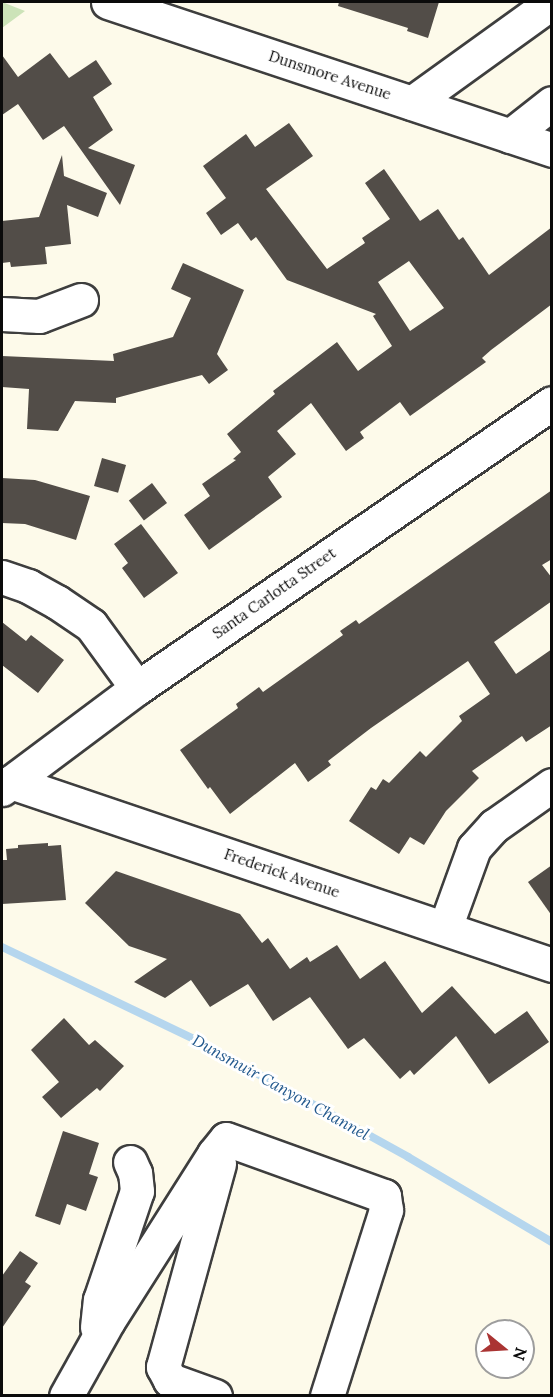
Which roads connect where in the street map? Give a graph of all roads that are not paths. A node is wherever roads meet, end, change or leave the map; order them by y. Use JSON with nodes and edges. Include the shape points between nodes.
{"nodes":[{"id":1,"x":108,"y":2,"type":"edge"},
{"id":2,"x":552,"y":2,"type":"edge"},
{"id":3,"x":412,"y":103,"type":"junction"},
{"id":4,"x":552,"y":104,"type":"edge"},
{"id":5,"x":510,"y":136,"type":"junction"},
{"id":6,"x":552,"y":150,"type":"edge"},
{"id":7,"x":81,"y":300,"type":"dead end"},
{"id":8,"x":2,"y":314,"type":"edge"},
{"id":9,"x":552,"y":403,"type":"edge"},
{"id":10,"x":2,"y":577,"type":"edge"},
{"id":11,"x":137,"y":688,"type":"junction"},
{"id":12,"x":552,"y":785,"type":"edge"},
{"id":13,"x":7,"y":786,"type":"edge"},
{"id":14,"x":445,"y":928,"type":"junction"},
{"id":15,"x":552,"y":965,"type":"edge"},
{"id":16,"x":226,"y":1139,"type":"junction"},
{"id":17,"x":130,"y":1162,"type":"dead end"},
{"id":18,"x":98,"y":1339,"type":"junction"},
{"id":19,"x":66,"y":1395,"type":"edge"},
{"id":20,"x":216,"y":1395,"type":"edge"},
{"id":21,"x":327,"y":1395,"type":"edge"}],
"edges":[{"from":1,"to":3,"type":"street","name":"Dunsmore Avenue"},
{"from":2,"to":3,"type":"street"},
{"from":3,"to":5,"type":"street","name":"Dunsmore Avenue"},
{"from":4,"to":5,"type":"street"},
{"from":5,"to":6,"type":"street","name":"Dunsmore Avenue"},
{"from":7,"to":8,"type":"street","via":[[39,316]]},
{"from":9,"to":11,"type":"street","name":"Santa Carlotta Street"},
{"from":10,"to":11,"type":"street","via":[[38,591],[91,625]]},
{"from":11,"to":13,"type":"street","name":"Santa Carlotta Street"},
{"from":12,"to":14,"type":"street","via":[[494,826],[474,848]]},
{"from":13,"to":14,"type":"street","name":"Frederick Avenue"},
{"from":14,"to":15,"type":"street","name":"Frederick Avenue"},
{"from":16,"to":18,"type":"street"},
{"from":16,"to":20,"type":"street","via":[[163,1367],[170,1380]]},
{"from":16,"to":21,"type":"street","via":[[384,1196],[386,1210]]},
{"from":17,"to":18,"type":"street","via":[[137,1191],[100,1300]]},
{"from":18,"to":19,"type":"street"}]}
